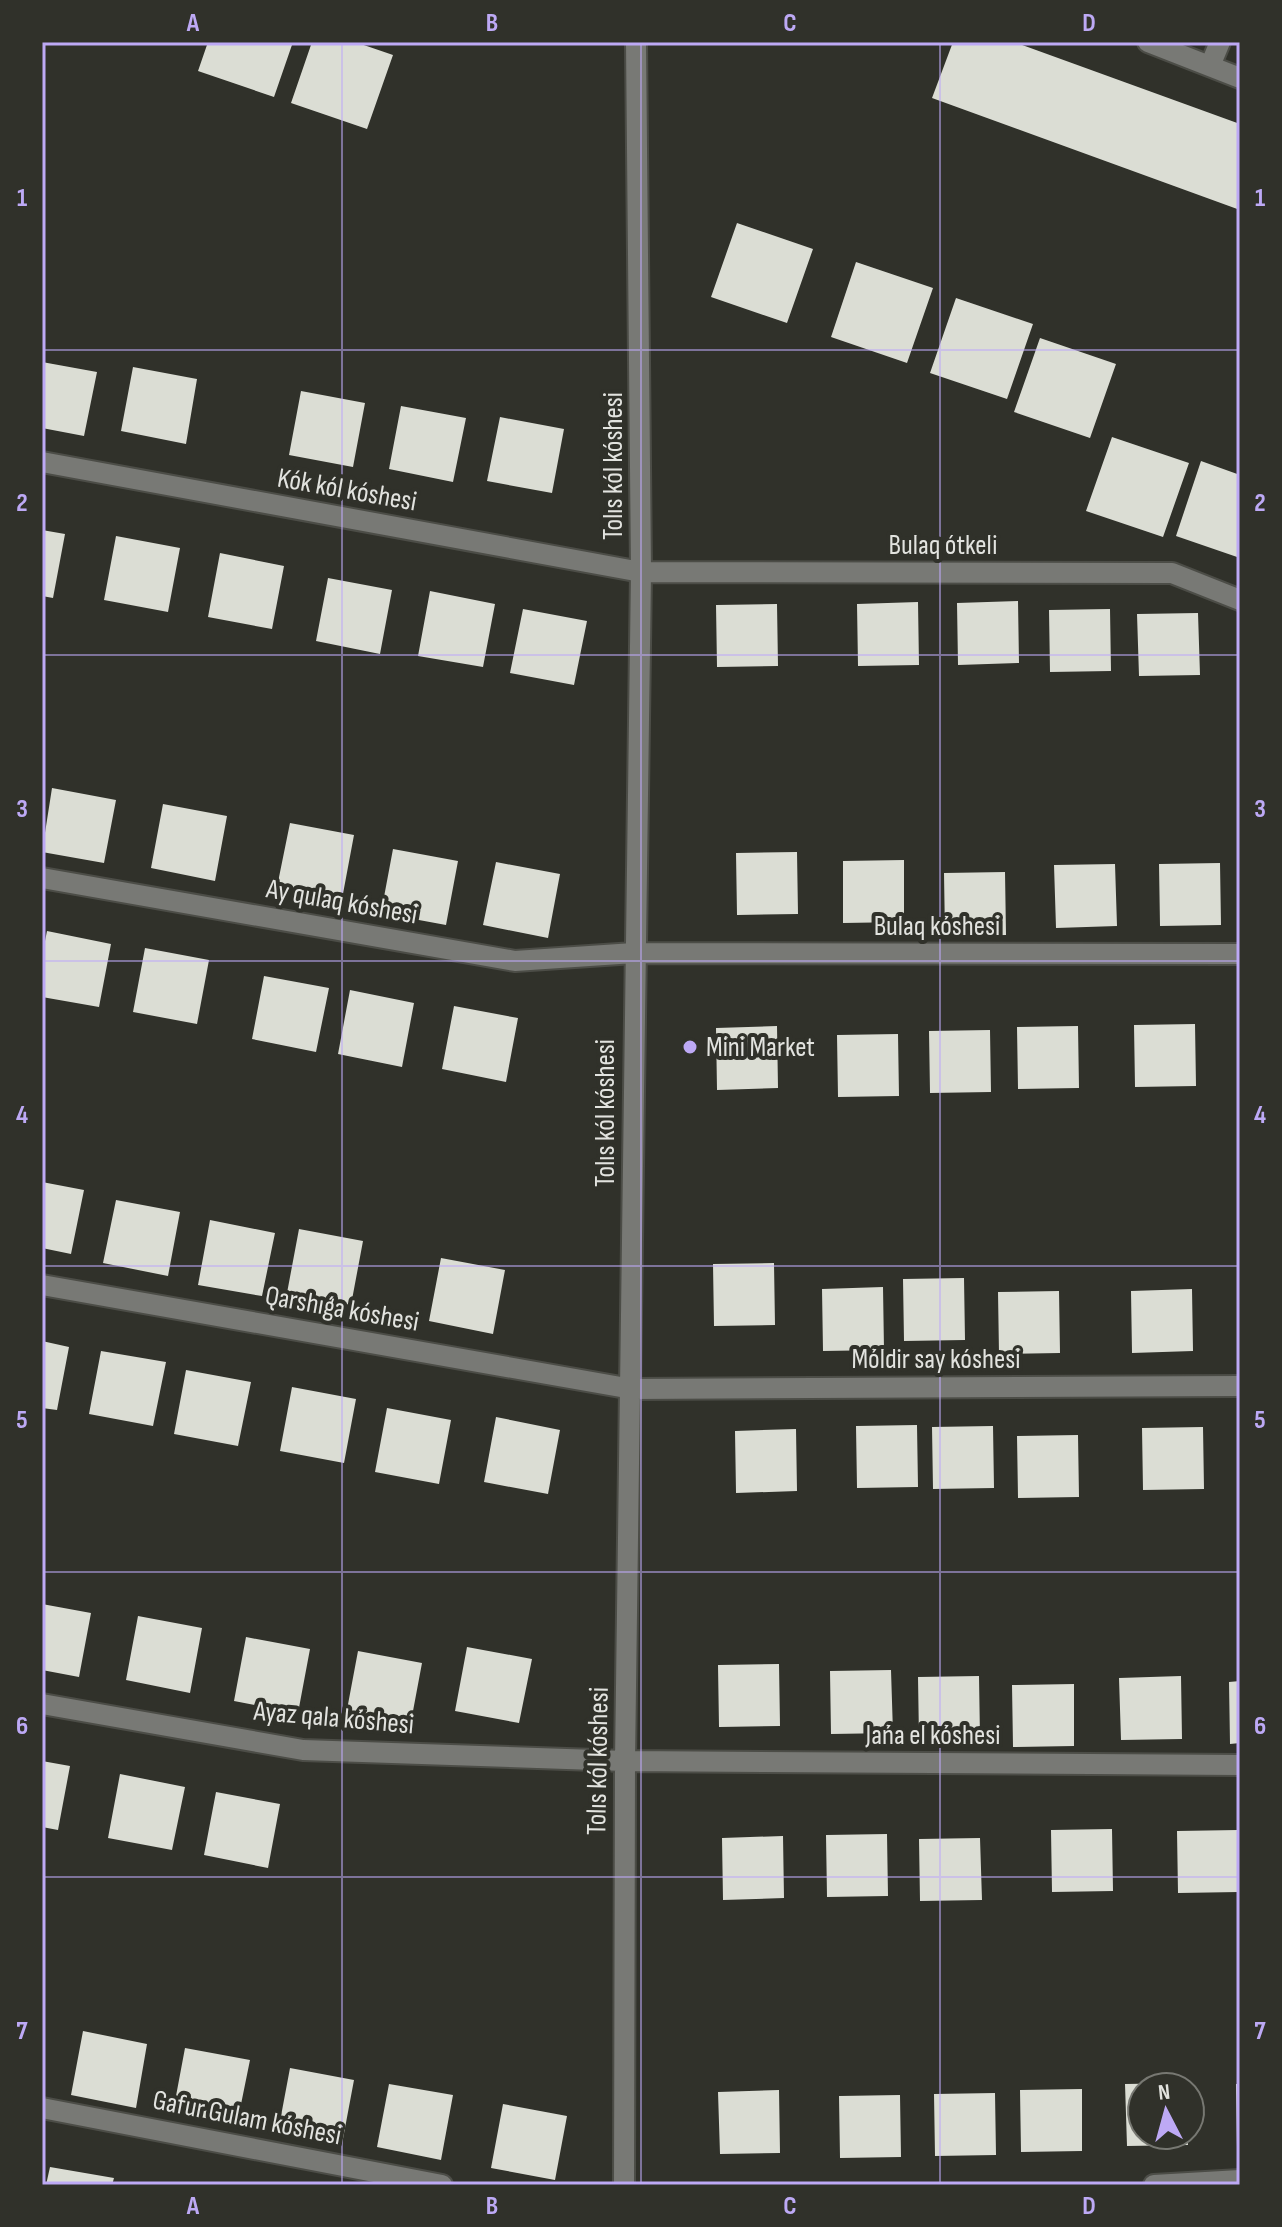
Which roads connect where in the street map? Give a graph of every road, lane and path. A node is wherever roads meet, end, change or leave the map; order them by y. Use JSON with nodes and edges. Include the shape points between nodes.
{"nodes":[{"id":1,"x":636,"y":42,"type":"edge"},
{"id":2,"x":1148,"y":42,"type":"edge"},
{"id":3,"x":1220,"y":42,"type":"edge"},
{"id":4,"x":1210,"y":66,"type":"junction"},
{"id":5,"x":1240,"y":78,"type":"edge"},
{"id":6,"x":42,"y":462,"type":"edge"},
{"id":7,"x":641,"y":572,"type":"junction"},
{"id":8,"x":1240,"y":600,"type":"edge"},
{"id":9,"x":42,"y":878,"type":"edge"},
{"id":10,"x":634,"y":953,"type":"junction"},
{"id":11,"x":1240,"y":954,"type":"edge"},
{"id":12,"x":42,"y":1285,"type":"edge"},
{"id":13,"x":1240,"y":1386,"type":"edge"},
{"id":14,"x":632,"y":1389,"type":"junction"},
{"id":15,"x":42,"y":1704,"type":"edge"},
{"id":16,"x":625,"y":1761,"type":"junction"},
{"id":17,"x":1240,"y":1765,"type":"edge"},
{"id":18,"x":42,"y":2108,"type":"edge"},
{"id":19,"x":1240,"y":2180,"type":"edge"},
{"id":20,"x":442,"y":2185,"type":"edge"},
{"id":21,"x":624,"y":2185,"type":"edge"},
{"id":22,"x":1154,"y":2185,"type":"edge"}],
"edges":[{"from":1,"to":7,"type":"street","name":"Tolıs kól kóshesi"},
{"from":2,"to":4,"type":"street"},
{"from":3,"to":4,"type":"street"},
{"from":4,"to":5,"type":"street"},
{"from":6,"to":7,"type":"street","name":"Kók kól kóshesi"},
{"from":7,"to":8,"type":"street","name":"Bulaq ótkeli","via":[[1172,573]]},
{"from":7,"to":10,"type":"street","name":"Tolıs kól kóshesi"},
{"from":9,"to":10,"type":"street","name":"Ay qulaq kóshesi","via":[[515,961]]},
{"from":10,"to":11,"type":"street","name":"Bulaq kóshesi"},
{"from":10,"to":14,"type":"street","name":"Tolıs kól kóshesi"},
{"from":12,"to":14,"type":"street","name":"Qarshıǵa kóshesi"},
{"from":13,"to":14,"type":"street","name":"Móldir say kóshesi"},
{"from":14,"to":16,"type":"street","name":"Tolıs kól kóshesi"},
{"from":15,"to":16,"type":"street","name":"Ayaz qala kóshesi","via":[[303,1750]]},
{"from":16,"to":17,"type":"street","name":"Jańa el kóshesi"},
{"from":16,"to":21,"type":"street","name":"Tolıs kól kóshesi"},
{"from":18,"to":20,"type":"street","name":"Gafur Gulam kóshesi"},
{"from":19,"to":22,"type":"street"}]}
